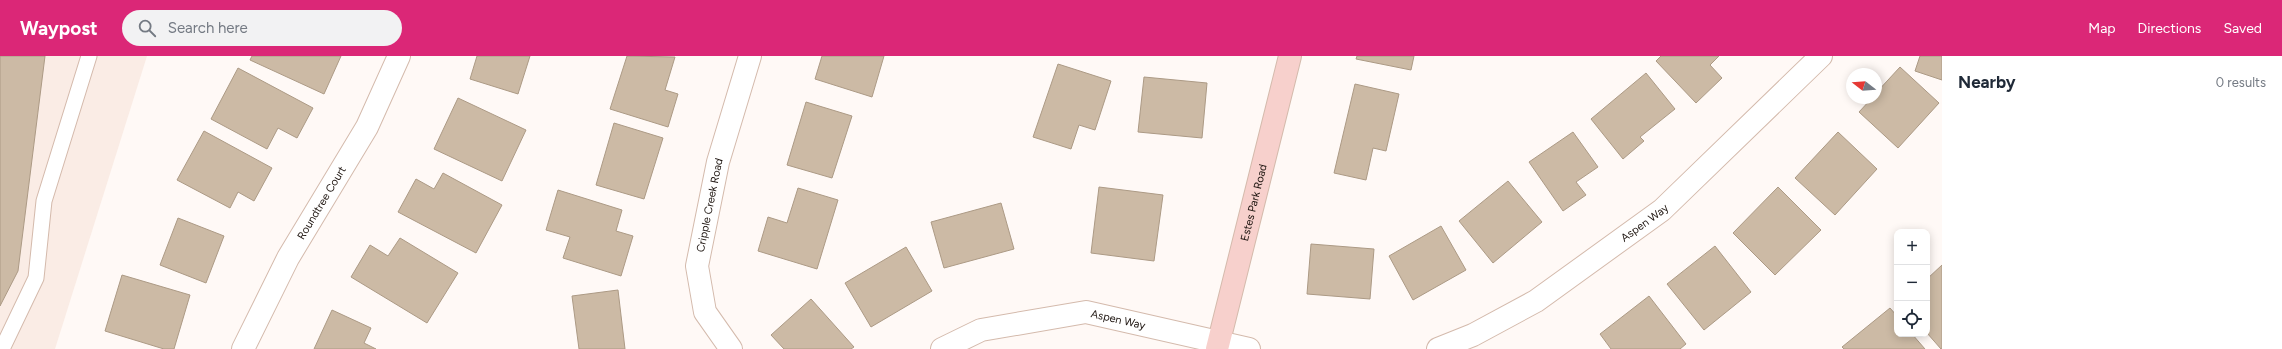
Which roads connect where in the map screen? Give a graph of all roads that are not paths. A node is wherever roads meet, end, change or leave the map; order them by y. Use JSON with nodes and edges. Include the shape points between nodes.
{"nodes":[{"id":1,"x":89,"y":56,"type":"edge"},
{"id":2,"x":399,"y":56,"type":"edge"},
{"id":3,"x":750,"y":56,"type":"edge"},
{"id":4,"x":1290,"y":56,"type":"edge"},
{"id":5,"x":1821,"y":56,"type":"edge"},
{"id":6,"x":1218,"y":346,"type":"edge"},
{"id":7,"x":2,"y":349,"type":"edge"},
{"id":8,"x":243,"y":349,"type":"edge"},
{"id":9,"x":731,"y":349,"type":"edge"},
{"id":10,"x":942,"y":349,"type":"edge"},
{"id":11,"x":1249,"y":349,"type":"edge"},
{"id":12,"x":1438,"y":349,"type":"edge"}],
"edges":[{"from":1,"to":7,"type":"lane","via":[[44,201],[36,278]]},
{"from":2,"to":8,"type":"street","name":"Roundtree Court","via":[[367,126],[288,258]]},
{"from":3,"to":9,"type":"street","name":"Cripple Creek Road","via":[[718,162],[697,266],[705,312]]},
{"from":4,"to":6,"type":"street","name":"Estes Park Road"},
{"from":5,"to":12,"type":"street","name":"Aspen Way","via":[[1662,210],[1536,301],[1473,335]]},
{"from":6,"to":10,"type":"street","name":"Aspen Way","via":[[1086,312],[981,330]]},
{"from":6,"to":11,"type":"street","name":"Aspen Way"}]}
